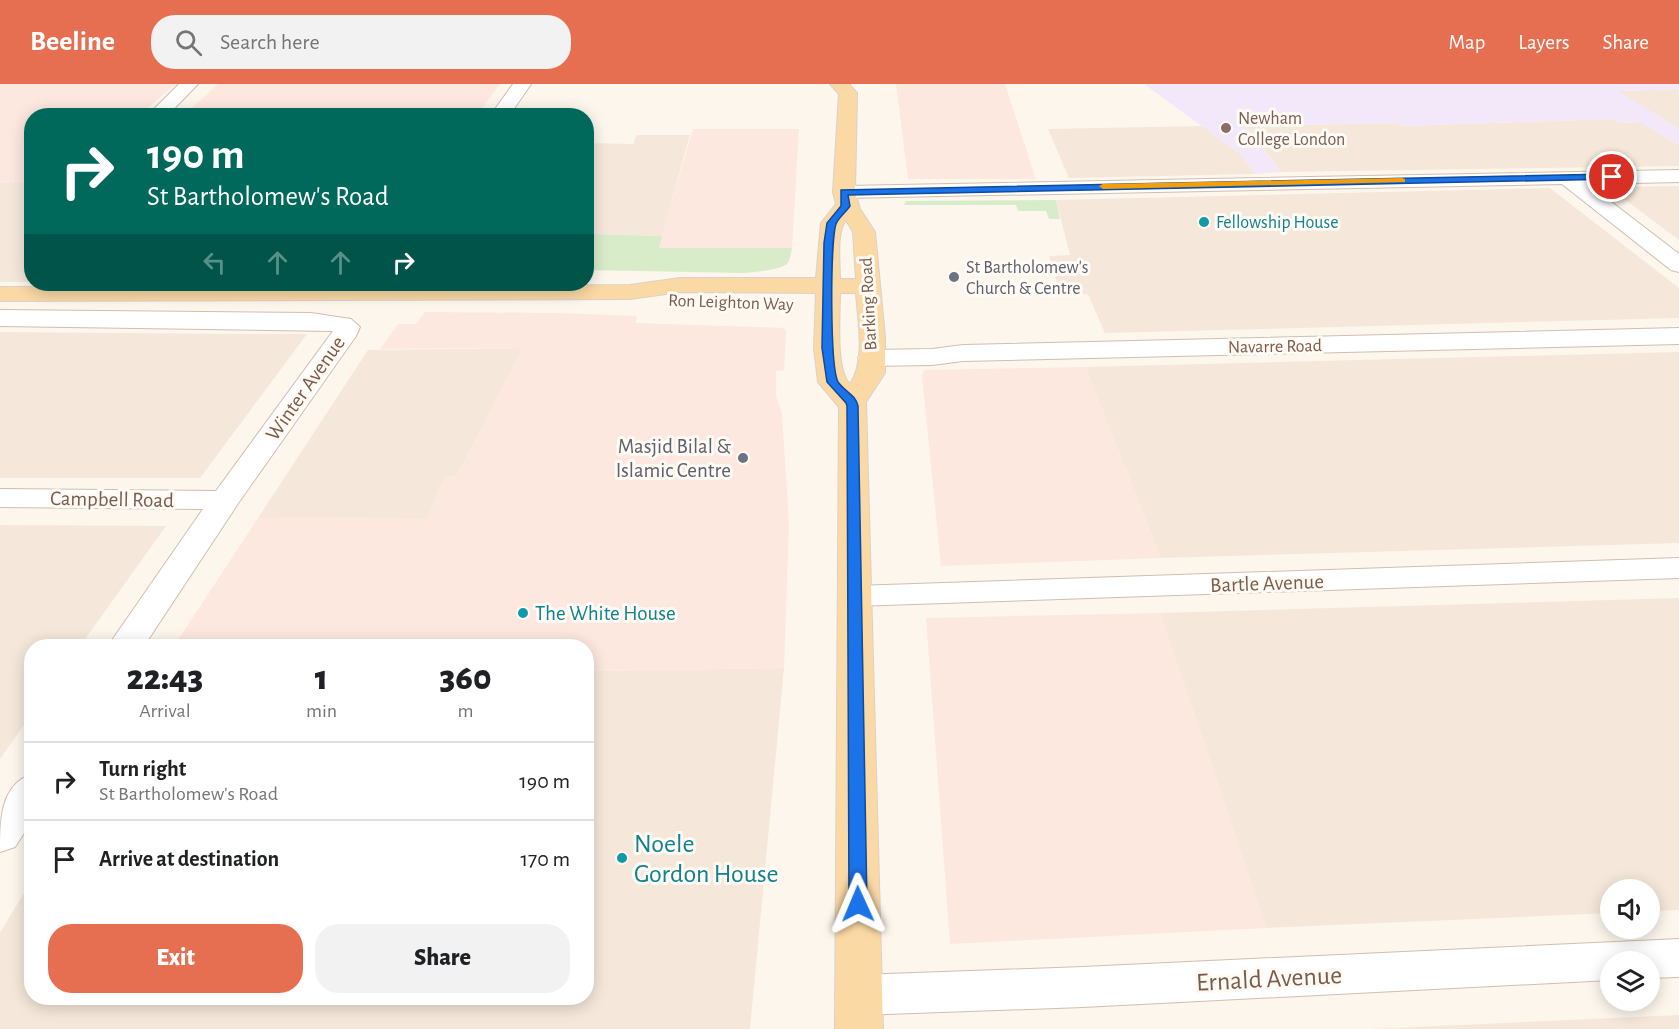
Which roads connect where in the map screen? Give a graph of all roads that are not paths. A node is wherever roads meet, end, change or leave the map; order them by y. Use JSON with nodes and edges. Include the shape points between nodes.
{"nodes":[{"id":1,"x":189,"y":84,"type":"edge"},
{"id":2,"x":522,"y":84,"type":"edge"},
{"id":3,"x":849,"y":87,"type":"edge"},
{"id":4,"x":164,"y":108,"type":"edge"},
{"id":5,"x":505,"y":108,"type":"edge"},
{"id":6,"x":1679,"y":176,"type":"edge"},
{"id":7,"x":1567,"y":178,"type":"junction"},
{"id":8,"x":845,"y":199,"type":"junction"},
{"id":9,"x":1679,"y":265,"type":"edge"},
{"id":10,"x":188,"y":291,"type":"edge"},
{"id":11,"x":478,"y":291,"type":"edge"},
{"id":12,"x":0,"y":294,"type":"edge"},
{"id":13,"x":828,"y":295,"type":"junction"},
{"id":14,"x":869,"y":295,"type":"junction"},
{"id":15,"x":0,"y":318,"type":"edge"},
{"id":16,"x":1679,"y":336,"type":"edge"},
{"id":17,"x":871,"y":358,"type":"junction"},
{"id":18,"x":852,"y":402,"type":"junction"},
{"id":19,"x":0,"y":498,"type":"edge"},
{"id":20,"x":225,"y":500,"type":"junction"},
{"id":21,"x":1679,"y":568,"type":"edge"},
{"id":22,"x":855,"y":596,"type":"junction"},
{"id":23,"x":131,"y":639,"type":"edge"},
{"id":24,"x":24,"y":800,"type":"edge"},
{"id":25,"x":0,"y":836,"type":"edge"},
{"id":26,"x":1679,"y":958,"type":"edge"},
{"id":27,"x":859,"y":1012,"type":"edge"}],
"edges":[{"from":1,"to":4,"type":"street"},
{"from":2,"to":5,"type":"street"},
{"from":3,"to":8,"type":"main road","name":"Barking Road"},
{"from":6,"to":7,"type":"street"},
{"from":7,"to":8,"type":"street"},
{"from":7,"to":9,"type":"street"},
{"from":8,"to":13,"type":"main road","name":"Barking Road","via":[[832,223]]},
{"from":8,"to":14,"type":"main road","name":"Barking Road","via":[[864,232]]},
{"from":10,"to":12,"type":"main road","name":"Ron Leighton Way"},
{"from":11,"to":13,"type":"main road","name":"Ron Leighton Way","via":[[630,292],[675,303]]},
{"from":13,"to":14,"type":"main road","name":"Ron Leighton Way"},
{"from":13,"to":18,"type":"main road","name":"Barking Road","via":[[827,348],[832,382]]},
{"from":14,"to":17,"type":"main road","name":"Barking Road"},
{"from":15,"to":20,"type":"street","name":"Winter Avenue","via":[[311,321],[347,327]]},
{"from":16,"to":17,"type":"street","name":"Navarre Road"},
{"from":17,"to":18,"type":"main road","name":"Barking Road","via":[[871,373]]},
{"from":18,"to":22,"type":"main road"},
{"from":19,"to":20,"type":"street","name":"Campbell Road"},
{"from":20,"to":23,"type":"street","name":"Winter Avenue"},
{"from":21,"to":22,"type":"street","name":"Bartle Avenue"},
{"from":22,"to":27,"type":"main road"},
{"from":24,"to":25,"type":"street"},
{"from":26,"to":27,"type":"street","name":"Ernald Avenue","via":[[1083,987]]}]}
